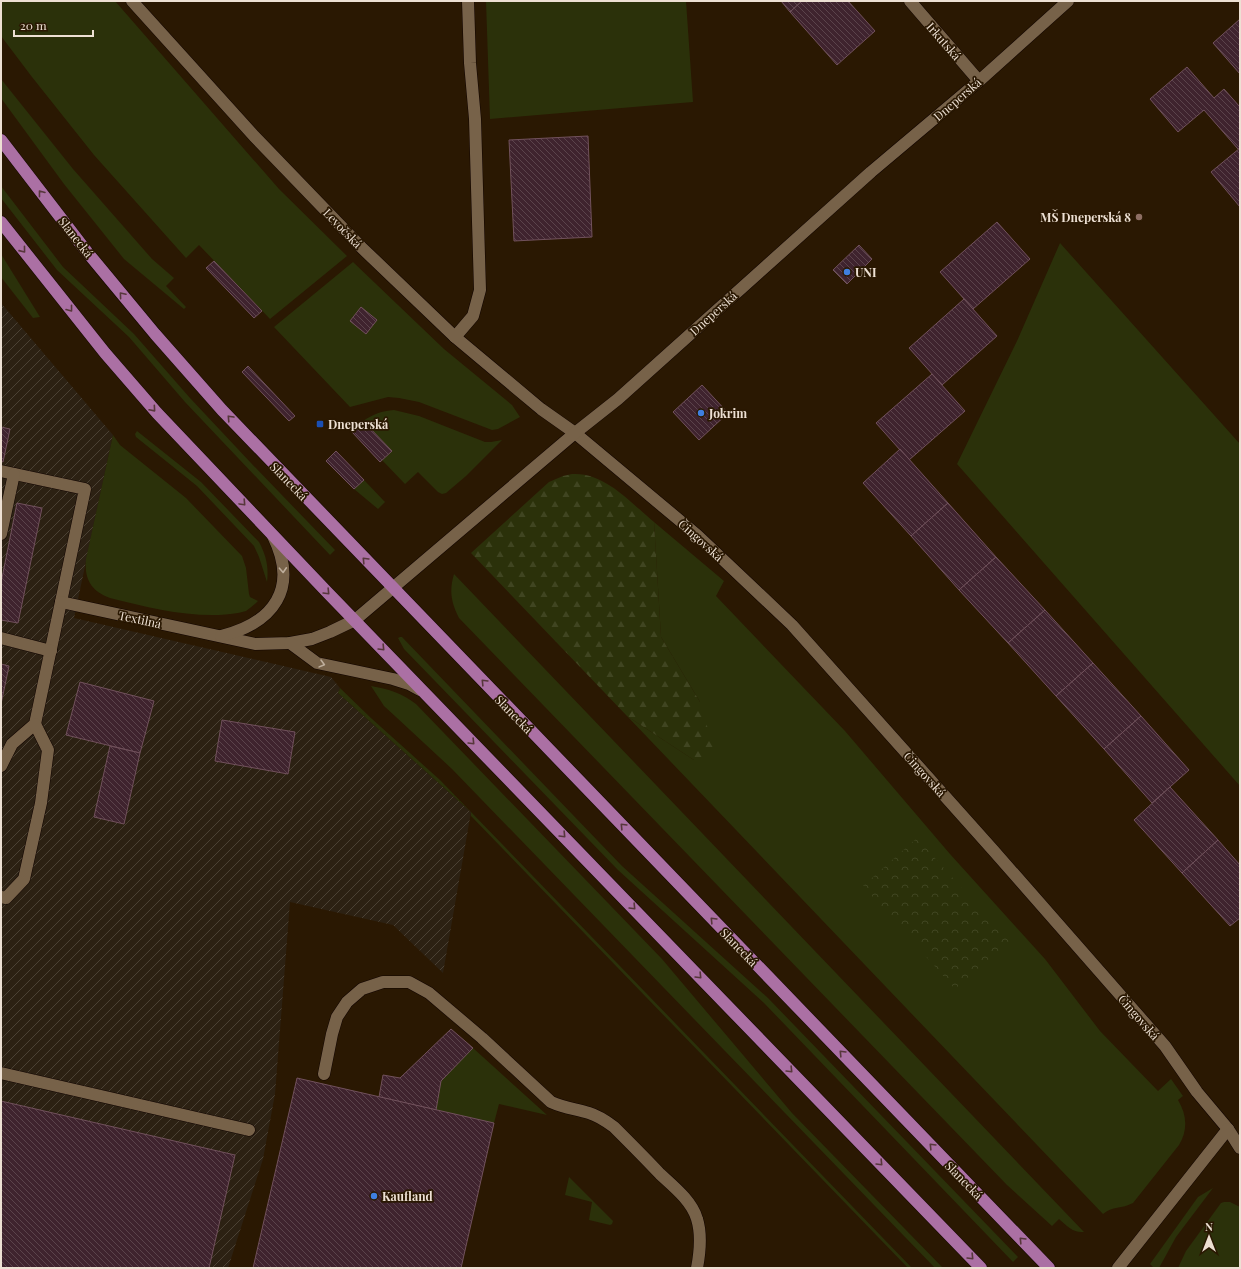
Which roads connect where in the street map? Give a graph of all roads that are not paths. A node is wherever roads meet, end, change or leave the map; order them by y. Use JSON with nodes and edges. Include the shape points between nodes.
{"nodes":[{"id":1,"x":132,"y":1,"type":"edge"},
{"id":2,"x":468,"y":1,"type":"edge"},
{"id":3,"x":910,"y":1,"type":"edge"},
{"id":4,"x":1068,"y":1,"type":"edge"},
{"id":5,"x":979,"y":80,"type":"junction"},
{"id":6,"x":1,"y":140,"type":"edge"},
{"id":7,"x":1,"y":222,"type":"edge"},
{"id":8,"x":455,"y":337,"type":"junction"},
{"id":9,"x":575,"y":433,"type":"junction"},
{"id":10,"x":1,"y":471,"type":"edge"},
{"id":11,"x":14,"y":474,"type":"junction"},
{"id":12,"x":271,"y":533,"type":"junction"},
{"id":13,"x":1,"y":534,"type":"edge"},
{"id":14,"x":393,"y":588,"type":"junction"},
{"id":15,"x":61,"y":602,"type":"junction"},
{"id":16,"x":355,"y":620,"type":"junction"},
{"id":17,"x":218,"y":637,"type":"junction"},
{"id":18,"x":1,"y":638,"type":"edge"},
{"id":19,"x":290,"y":643,"type":"junction"},
{"id":20,"x":51,"y":651,"type":"junction"},
{"id":21,"x":425,"y":692,"type":"junction"},
{"id":22,"x":36,"y":724,"type":"junction"},
{"id":23,"x":1,"y":766,"type":"edge"},
{"id":24,"x":1,"y":897,"type":"edge"},
{"id":25,"x":1,"y":1073,"type":"edge"},
{"id":26,"x":324,"y":1074,"type":"dead end"},
{"id":27,"x":1228,"y":1129,"type":"junction"},
{"id":28,"x":249,"y":1130,"type":"dead end"},
{"id":29,"x":1240,"y":1148,"type":"edge"},
{"id":30,"x":696,"y":1268,"type":"edge"},
{"id":31,"x":981,"y":1268,"type":"edge"},
{"id":32,"x":1049,"y":1268,"type":"edge"},
{"id":33,"x":1118,"y":1268,"type":"edge"}],
"edges":[{"from":1,"to":8,"type":"street","name":"Levočská","via":[[254,136],[361,247]]},
{"from":2,"to":8,"type":"street","via":[[475,119],[480,290],[473,316]]},
{"from":3,"to":5,"type":"street","name":"Irkutská"},
{"from":4,"to":5,"type":"street","name":"Dneperská"},
{"from":5,"to":9,"type":"street","name":"Dneperská"},
{"from":14,"to":6,"type":"main road","name":"Slanecká","one_way":true,"via":[[226,415],[160,340],[87,252]]},
{"from":7,"to":12,"type":"main road","one_way":true,"via":[[157,413]]},
{"from":8,"to":9,"type":"street","name":"Levočská","via":[[541,409]]},
{"from":9,"to":14,"type":"street","name":"Dneperská"},
{"from":9,"to":27,"type":"street","name":"Čingovská","via":[[697,535],[792,625],[1165,1046],[1197,1092]]},
{"from":10,"to":11,"type":"street"},
{"from":11,"to":13,"type":"street"},
{"from":11,"to":15,"type":"street","via":[[85,489]]},
{"from":12,"to":16,"type":"main road","one_way":true},
{"from":12,"to":17,"type":"street","name":"Textilná","one_way":true,"via":[[280,550],[283,568],[282,585],[276,603],[257,622]]},
{"from":14,"to":16,"type":"street","name":"Dneperská"},
{"from":32,"to":14,"type":"main road","name":"Slanecká","one_way":true},
{"from":15,"to":17,"type":"street","name":"Textilná"},
{"from":15,"to":20,"type":"street"},
{"from":16,"to":19,"type":"street","name":"Textilná","via":[[319,637]]},
{"from":16,"to":21,"type":"main road","one_way":true},
{"from":17,"to":19,"type":"street","name":"Textilná","via":[[255,644]]},
{"from":18,"to":20,"type":"street"},
{"from":19,"to":21,"type":"street","one_way":true,"via":[[317,663],[394,679]]},
{"from":20,"to":22,"type":"street"},
{"from":21,"to":31,"type":"main road","one_way":true},
{"from":22,"to":23,"type":"street","via":[[12,744]]},
{"from":22,"to":24,"type":"street","via":[[48,750],[41,803],[24,879],[6,898]]},
{"from":25,"to":28,"type":"street"},
{"from":26,"to":30,"type":"street","via":[[337,1017],[347,1002],[362,989],[383,982],[410,982],[429,993],[477,1033],[551,1102],[602,1118],[614,1127],[689,1204],[697,1218],[700,1234]]},
{"from":27,"to":29,"type":"street","name":"Čingovská"},
{"from":27,"to":33,"type":"street"}]}
